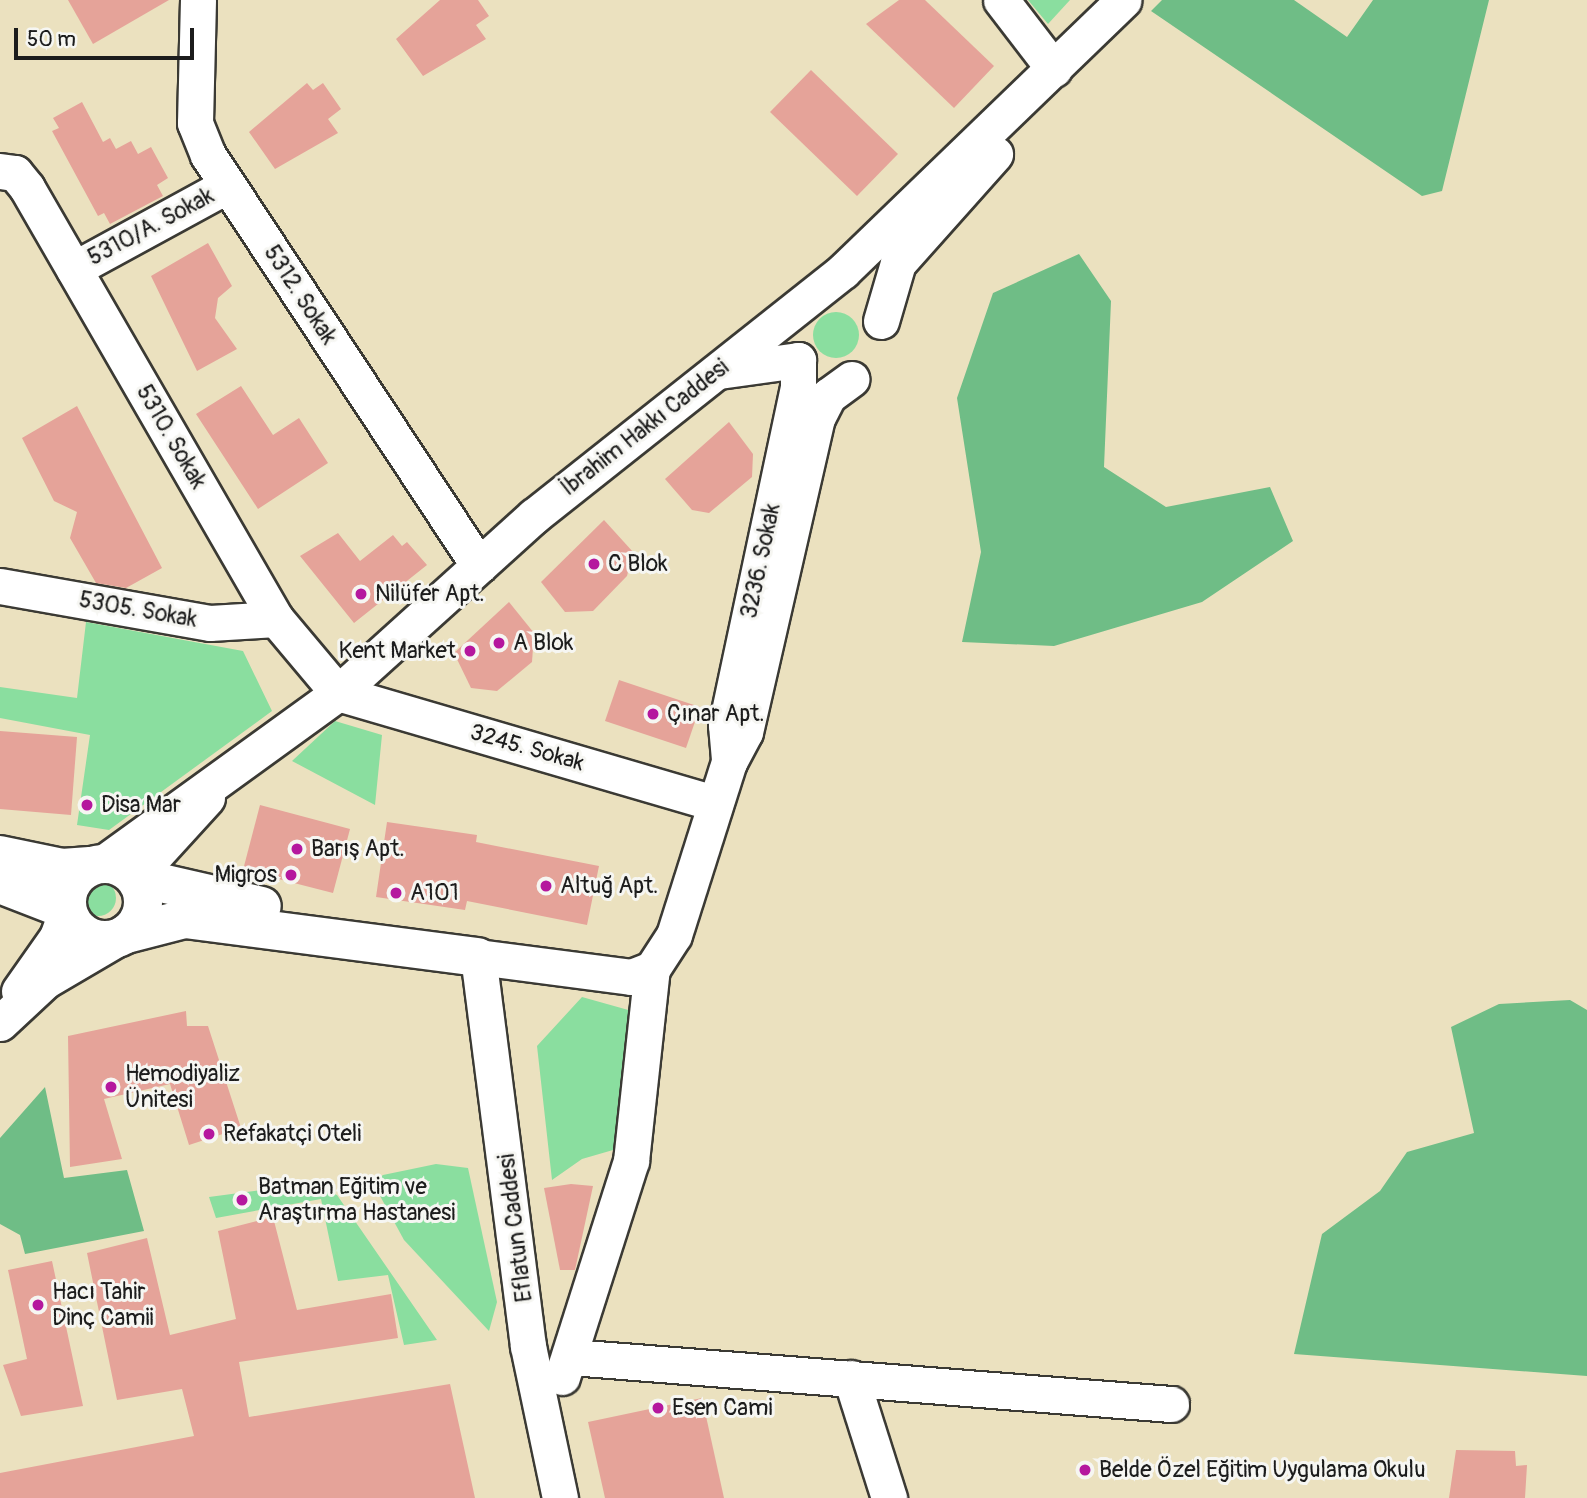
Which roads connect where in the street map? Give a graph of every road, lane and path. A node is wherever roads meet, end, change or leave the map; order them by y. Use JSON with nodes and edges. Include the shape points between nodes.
{"nodes":[{"id":1,"x":198,"y":0,"type":"edge"},
{"id":2,"x":1001,"y":0,"type":"edge"},
{"id":3,"x":1124,"y":0,"type":"edge"},
{"id":4,"x":1055,"y":69,"type":"junction"},
{"id":5,"x":8,"y":172,"type":"edge"},
{"id":6,"x":228,"y":185,"type":"junction"},
{"id":7,"x":74,"y":269,"type":"junction"},
{"id":8,"x":803,"y":304,"type":"junction"},
{"id":9,"x":881,"y":321,"type":"junction"},
{"id":10,"x":798,"y":360,"type":"junction"},
{"id":11,"x":716,"y":372,"type":"junction"},
{"id":12,"x":851,"y":379,"type":"junction"},
{"id":13,"x":478,"y":566,"type":"junction"},
{"id":14,"x":0,"y":586,"type":"edge"},
{"id":15,"x":276,"y":619,"type":"junction"},
{"id":16,"x":338,"y":693,"type":"junction"},
{"id":17,"x":729,"y":762,"type":"junction"},
{"id":18,"x":715,"y":803,"type":"junction"},
{"id":19,"x":0,"y":855,"type":"edge"},
{"id":20,"x":109,"y":869,"type":"junction"},
{"id":21,"x":0,"y":884,"type":"edge"},
{"id":22,"x":67,"y":910,"type":"junction"},
{"id":23,"x":121,"y":937,"type":"junction"},
{"id":24,"x":478,"y":957,"type":"junction"},
{"id":25,"x":652,"y":969,"type":"junction"},
{"id":26,"x":1,"y":1022,"type":"edge"},
{"id":27,"x":523,"y":1277,"type":"junction"},
{"id":28,"x":585,"y":1315,"type":"junction"},
{"id":29,"x":528,"y":1346,"type":"junction"},
{"id":30,"x":565,"y":1370,"type":"junction"},
{"id":31,"x":851,"y":1378,"type":"junction"},
{"id":32,"x":1171,"y":1404,"type":"dead end"},
{"id":33,"x":559,"y":1498,"type":"edge"},
{"id":34,"x":578,"y":1498,"type":"edge"},
{"id":35,"x":889,"y":1498,"type":"edge"}],
"edges":[{"from":1,"to":6,"type":"street","name":"5312. Sokak","via":[[195,123]]},
{"from":2,"to":4,"type":"street"},
{"from":3,"to":4,"type":"street","name":"İbrahim Hakkı Caddesi"},
{"from":4,"to":8,"type":"street","name":"İbrahim Hakkı Caddesi"},
{"from":4,"to":9,"type":"street","name":"İbrahim Hakkı Caddesi","via":[[1032,114],[898,263]]},
{"from":5,"to":7,"type":"street","name":"5310. Sokak"},
{"from":6,"to":7,"type":"street","name":"5310/A. Sokak"},
{"from":6,"to":13,"type":"street","name":"5312. Sokak"},
{"from":7,"to":15,"type":"street","name":"5310. Sokak"},
{"from":8,"to":9,"type":"street","via":[[827,290],[854,292]]},
{"from":8,"to":10,"type":"street","via":[[791,331]]},
{"from":8,"to":11,"type":"street","name":"İbrahim Hakkı Caddesi"},
{"from":9,"to":12,"type":"street","via":[[875,361]]},
{"from":10,"to":11,"type":"street"},
{"from":10,"to":12,"type":"street","via":[[821,378]]},
{"from":10,"to":17,"type":"street","name":"3236. Sokak","via":[[798,387],[726,725]]},
{"from":11,"to":13,"type":"street","name":"İbrahim Hakkı Caddesi"},
{"from":12,"to":17,"type":"street","name":"3236. Sokak","via":[[828,396],[817,418],[745,732]]},
{"from":13,"to":16,"type":"street","name":"İbrahim Hakkı Caddesi"},
{"from":14,"to":15,"type":"street","name":"5305. Sokak","via":[[210,623]]},
{"from":15,"to":16,"type":"street","name":"5310. Sokak"},
{"from":16,"to":18,"type":"street","name":"3245. Sokak"},
{"from":16,"to":20,"type":"street","name":"İbrahim Hakkı Caddesi","via":[[224,776],[159,858]]},
{"from":17,"to":18,"type":"street","name":"3236. Sokak"},
{"from":18,"to":25,"type":"street","name":"3236. Sokak","via":[[674,935]]},
{"from":19,"to":20,"type":"main road","via":[[62,868]]},
{"from":20,"to":22,"type":"main road","via":[[71,884]]},
{"from":20,"to":23,"type":"main road","via":[[142,914]]},
{"from":20,"to":24,"type":"main road","via":[[419,934]]},
{"from":21,"to":22,"type":"main road","via":[[25,888]]},
{"from":22,"to":23,"type":"main road","via":[[79,931]]},
{"from":22,"to":26,"type":"street"},
{"from":23,"to":24,"type":"main road","via":[[185,919]]},
{"from":23,"to":26,"type":"street","via":[[45,981]]},
{"from":24,"to":25,"type":"street","via":[[631,977]]},
{"from":24,"to":27,"type":"street","name":"Eflatun Caddesi"},
{"from":25,"to":28,"type":"street","via":[[631,1161]]},
{"from":27,"to":28,"type":"street","via":[[550,1317],[564,1325]]},
{"from":27,"to":29,"type":"street","name":"Eflatun Caddesi"},
{"from":28,"to":30,"type":"street"},
{"from":29,"to":30,"type":"street","via":[[551,1367]]},
{"from":29,"to":33,"type":"street","name":"Eflatun Caddesi"},
{"from":30,"to":31,"type":"street"},
{"from":30,"to":34,"type":"street"},
{"from":31,"to":32,"type":"street"},
{"from":31,"to":35,"type":"street"}]}
